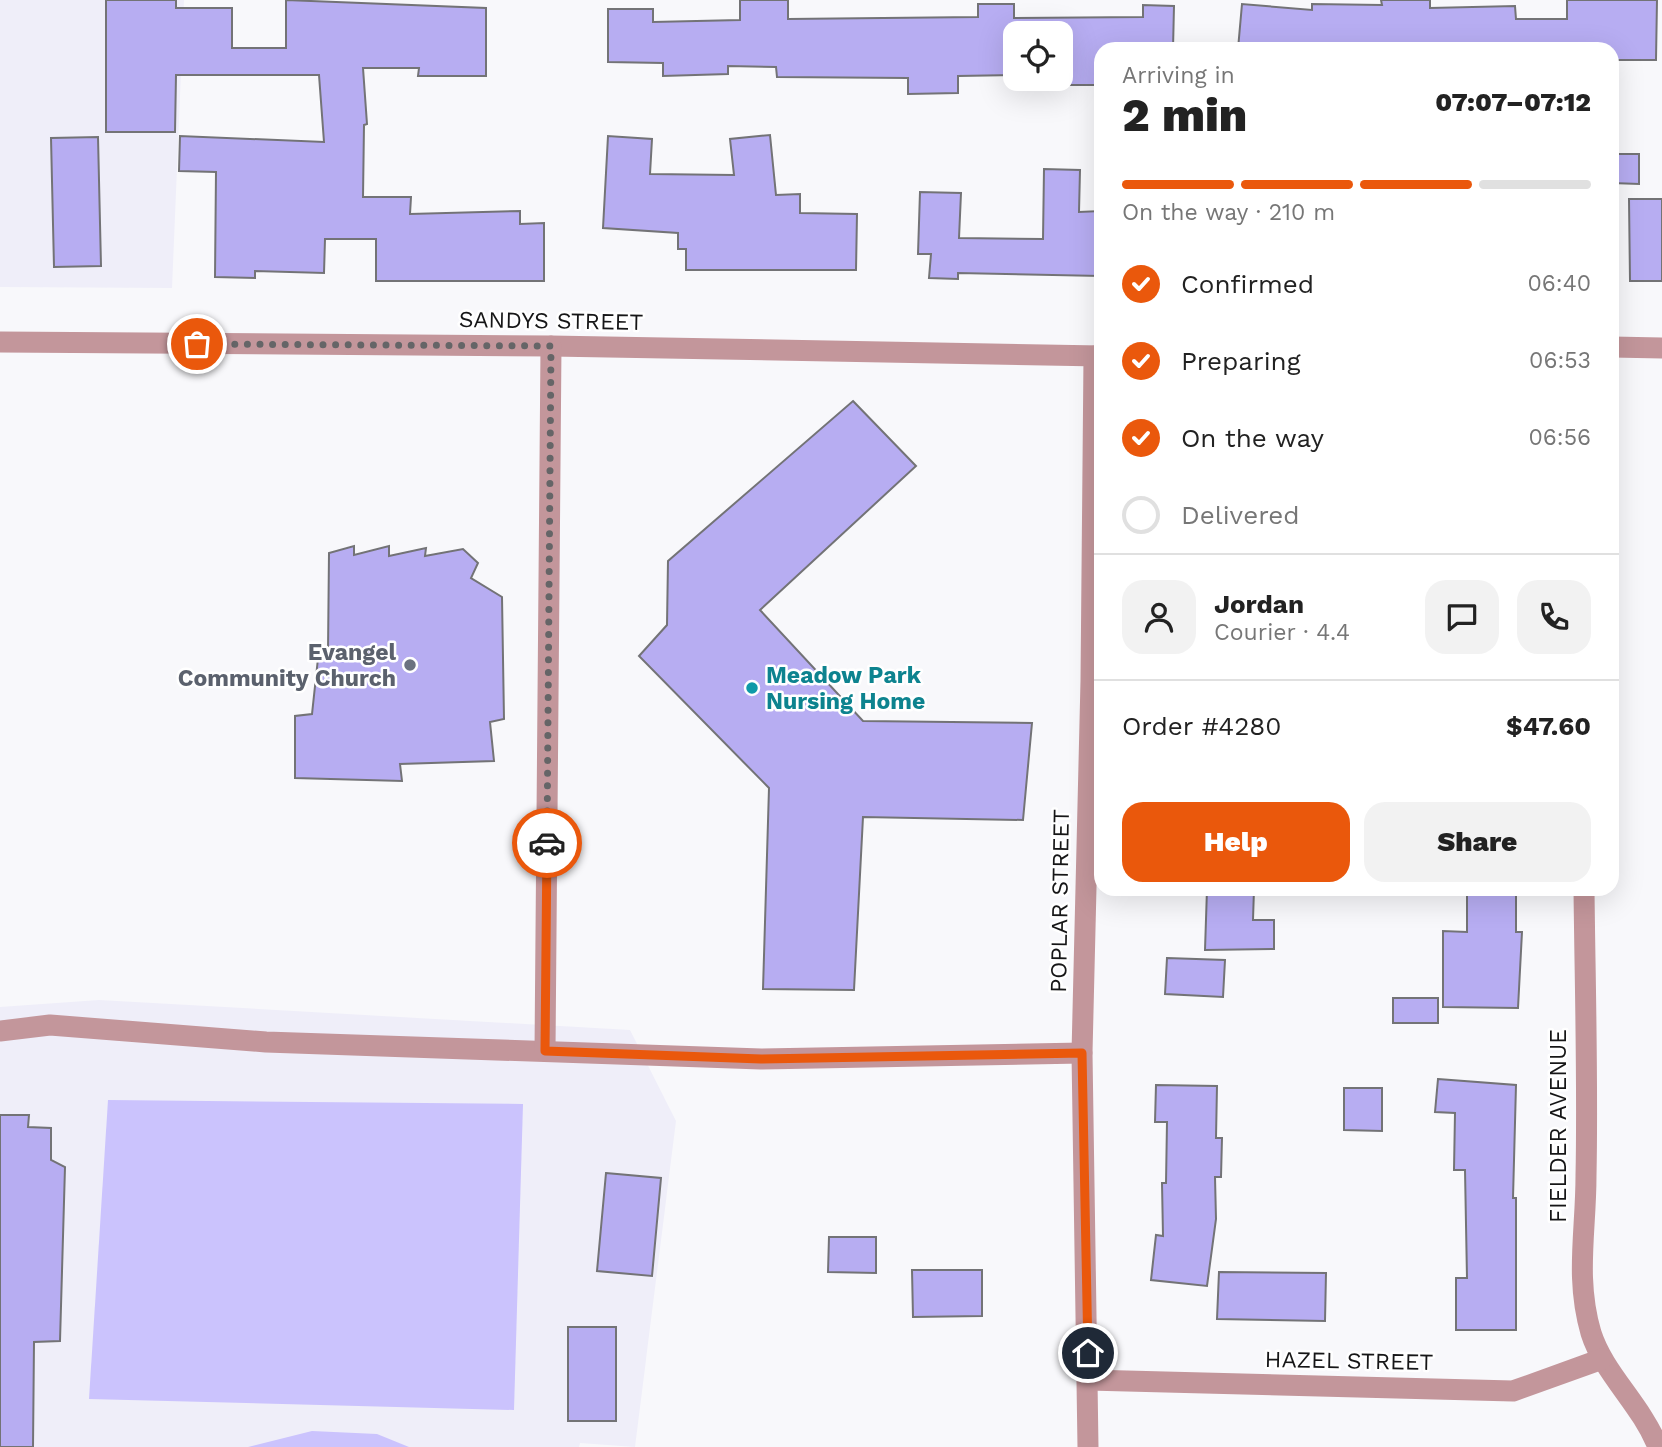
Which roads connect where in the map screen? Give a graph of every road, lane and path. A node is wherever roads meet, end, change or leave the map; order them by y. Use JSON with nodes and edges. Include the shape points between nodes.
{"nodes":[{"id":1,"x":0,"y":342,"type":"edge"},
{"id":2,"x":551,"y":346,"type":"junction"},
{"id":3,"x":1619,"y":347,"type":"edge"},
{"id":4,"x":1662,"y":348,"type":"edge"},
{"id":5,"x":1094,"y":356,"type":"edge"},
{"id":6,"x":1094,"y":518,"type":"edge"},
{"id":7,"x":1584,"y":896,"type":"edge"},
{"id":8,"x":0,"y":1031,"type":"edge"},
{"id":9,"x":545,"y":1051,"type":"junction"},
{"id":10,"x":1082,"y":1053,"type":"junction"},
{"id":11,"x":1602,"y":1359,"type":"junction"},
{"id":12,"x":1088,"y":1380,"type":"junction"},
{"id":13,"x":1088,"y":1447,"type":"edge"},
{"id":14,"x":1658,"y":1447,"type":"edge"}],
"edges":[{"from":1,"to":2,"type":"street","name":"SANDYS STREET"},
{"from":2,"to":5,"type":"street","name":"SANDYS STREET"},
{"from":2,"to":9,"type":"street"},
{"from":3,"to":4,"type":"street"},
{"from":6,"to":10,"type":"street","name":"POPLAR STREET"},
{"from":7,"to":11,"type":"street","name":"FIELDER AVENUE","via":[[1586,1177],[1581,1291]]},
{"from":8,"to":9,"type":"street","via":[[50,1026],[266,1042]]},
{"from":9,"to":10,"type":"street","via":[[761,1059]]},
{"from":10,"to":12,"type":"street","name":"POPLAR STREET"},
{"from":11,"to":12,"type":"street","name":"HAZEL STREET","via":[[1513,1391]]},
{"from":11,"to":14,"type":"street","name":"FIELDER AVENUE","via":[[1648,1422]]},
{"from":12,"to":13,"type":"street","name":"POPLAR STREET"}]}
